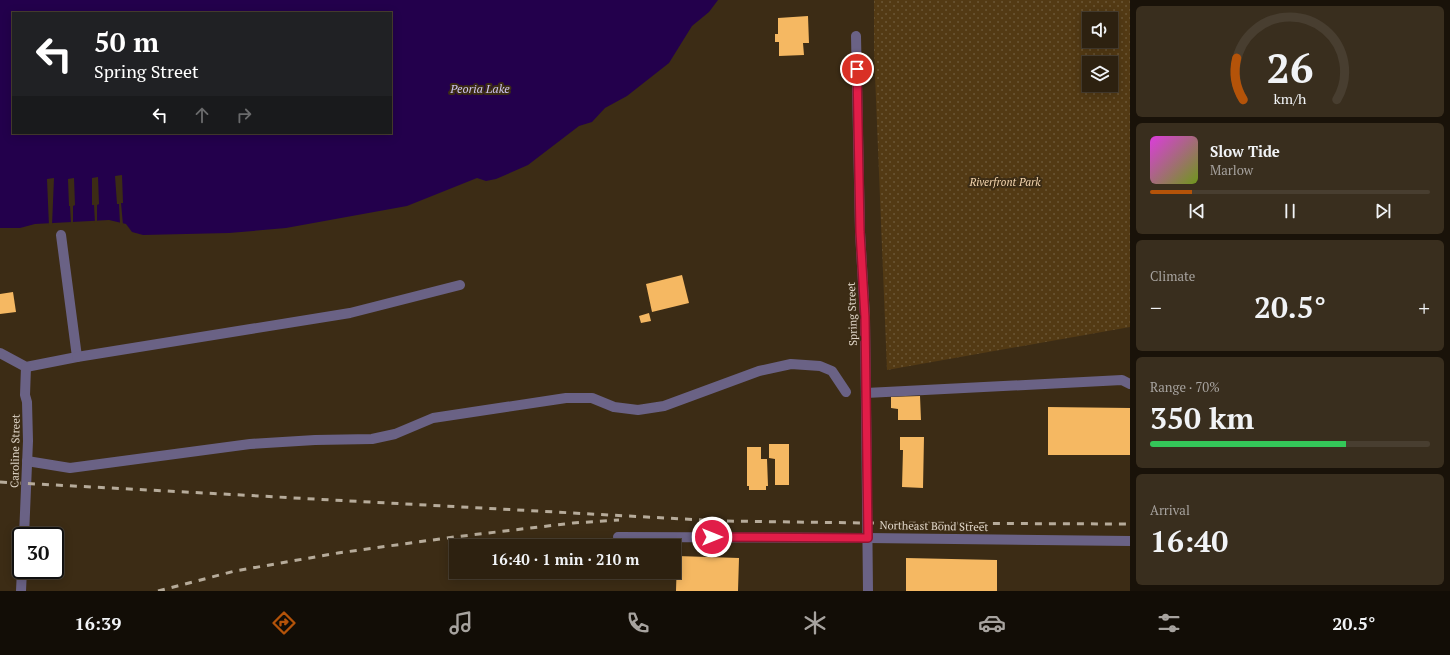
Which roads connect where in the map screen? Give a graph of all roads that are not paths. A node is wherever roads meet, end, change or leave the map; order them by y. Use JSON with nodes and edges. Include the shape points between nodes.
{"nodes":[{"id":1,"x":856,"y":36,"type":"dead end"},
{"id":2,"x":62,"y":235,"type":"dead end"},
{"id":3,"x":460,"y":285,"type":"dead end"},
{"id":4,"x":0,"y":352,"type":"edge"},
{"id":5,"x":77,"y":357,"type":"junction"},
{"id":6,"x":26,"y":367,"type":"junction"},
{"id":7,"x":1130,"y":384,"type":"edge"},
{"id":8,"x":846,"y":392,"type":"dead end"},
{"id":9,"x":866,"y":393,"type":"junction"},
{"id":10,"x":27,"y":461,"type":"junction"},
{"id":11,"x":24,"y":527,"type":"edge"},
{"id":12,"x":618,"y":537,"type":"dead end"},
{"id":13,"x":868,"y":538,"type":"junction"},
{"id":14,"x":1130,"y":541,"type":"edge"},
{"id":15,"x":22,"y":579,"type":"edge"},
{"id":16,"x":21,"y":591,"type":"edge"},
{"id":17,"x":868,"y":591,"type":"edge"}],
"edges":[{"from":1,"to":9,"type":"street","name":"Spring Street"},
{"from":2,"to":5,"type":"street"},
{"from":3,"to":5,"type":"street","via":[[350,313]]},
{"from":4,"to":6,"type":"street"},
{"from":5,"to":6,"type":"street"},
{"from":6,"to":10,"type":"street","name":"Caroline Street"},
{"from":7,"to":9,"type":"street","via":[[1122,380]]},
{"from":8,"to":10,"type":"street","via":[[832,372],[820,366],[791,364],[759,371],[664,406],[638,410],[614,407],[592,398],[566,398],[432,418],[395,434],[372,439],[250,444],[70,468]]},
{"from":9,"to":13,"type":"street","name":"Spring Street"},
{"from":10,"to":11,"type":"street","name":"Caroline Street"},
{"from":12,"to":13,"type":"street","name":"Northeast Bond Street"},
{"from":13,"to":14,"type":"street","name":"Northeast Bond Street"},
{"from":13,"to":17,"type":"street","name":"Spring Street"},
{"from":15,"to":16,"type":"street"}]}
